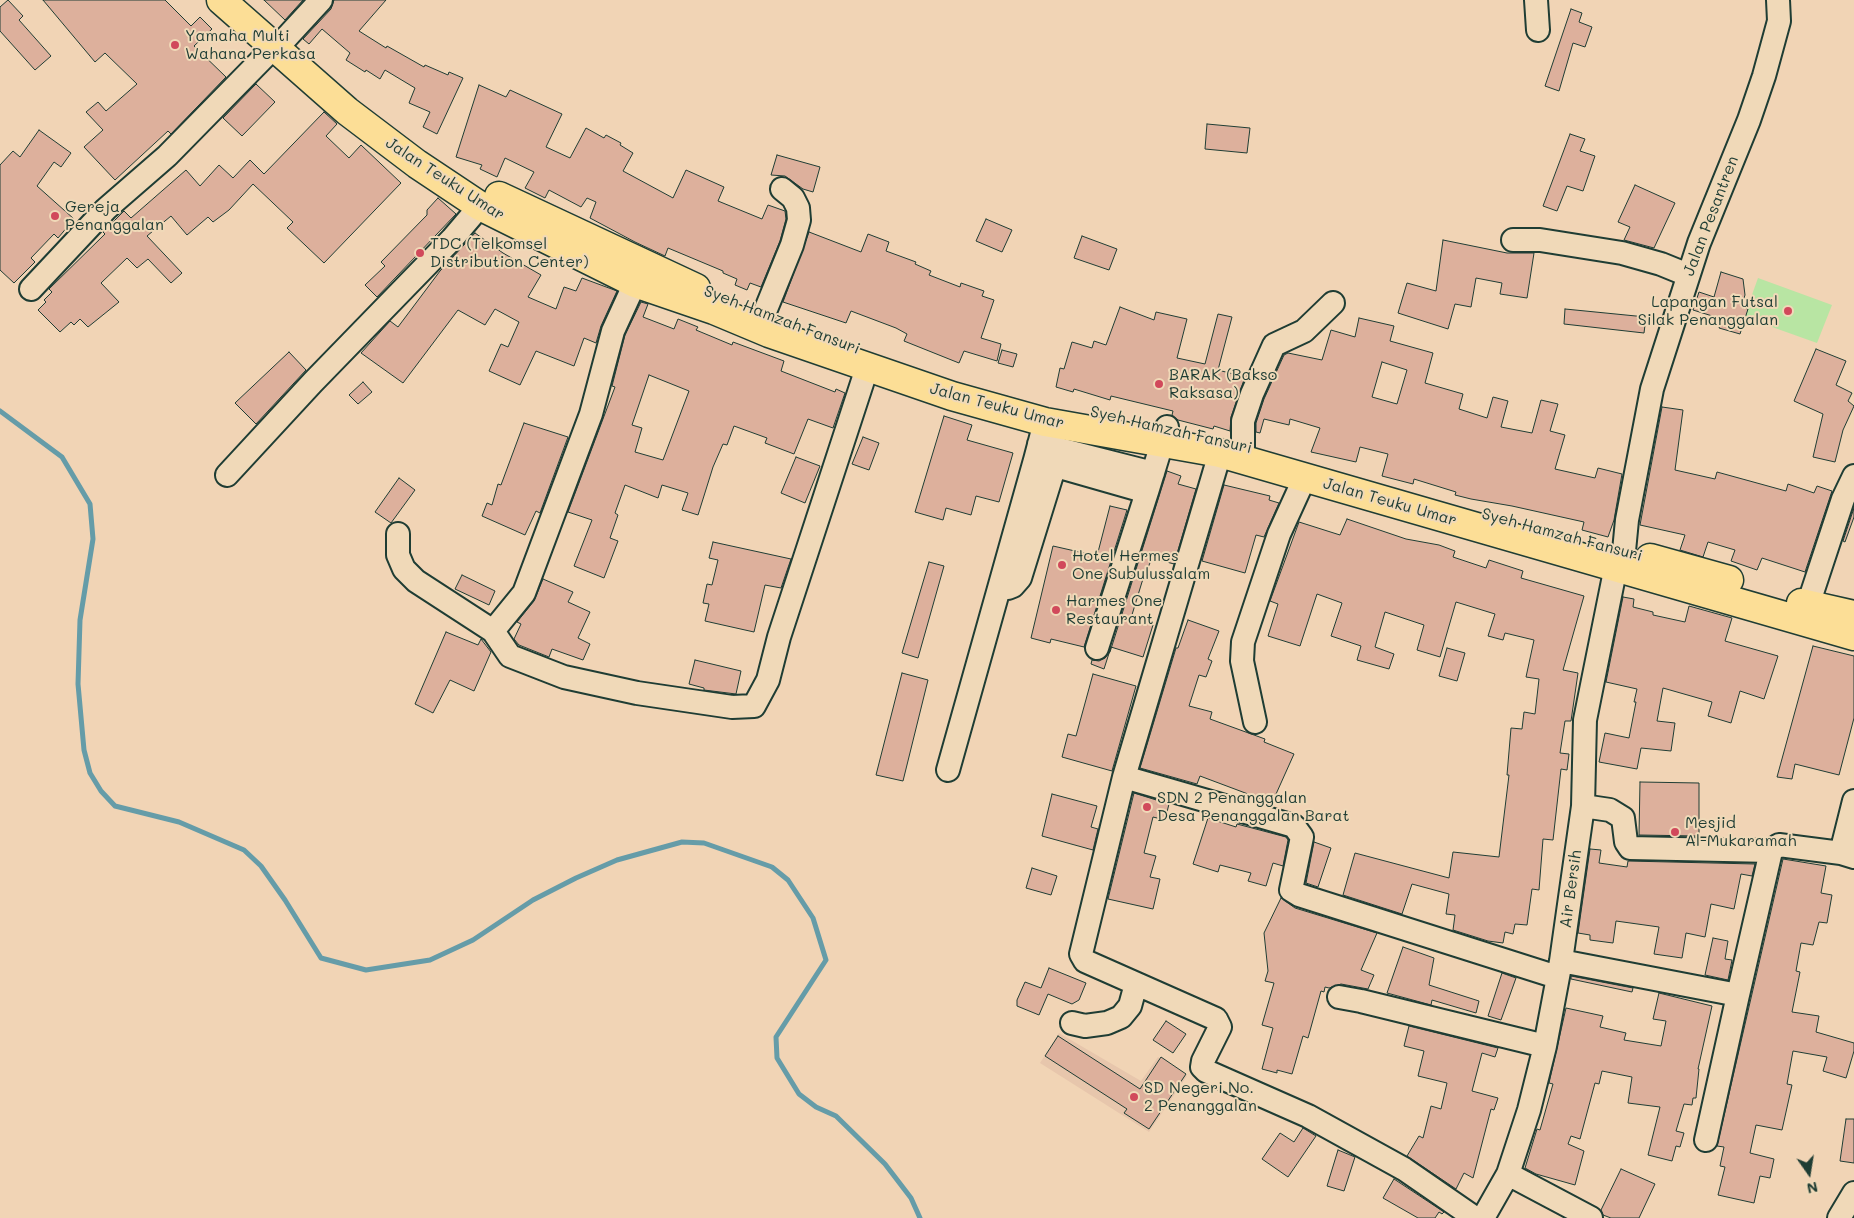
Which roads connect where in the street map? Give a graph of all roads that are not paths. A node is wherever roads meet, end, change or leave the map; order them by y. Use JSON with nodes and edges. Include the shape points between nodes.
{"nodes":[{"id":1,"x":221,"y":0,"type":"edge"},
{"id":2,"x":242,"y":0,"type":"edge"},
{"id":3,"x":321,"y":0,"type":"edge"},
{"id":4,"x":1536,"y":0,"type":"edge"},
{"id":5,"x":1778,"y":0,"type":"edge"},
{"id":6,"x":1538,"y":30,"type":"dead end"},
{"id":7,"x":280,"y":42,"type":"junction"},
{"id":8,"x":782,"y":189,"type":"dead end"},
{"id":9,"x":480,"y":206,"type":"junction"},
{"id":10,"x":1513,"y":240,"type":"dead end"},
{"id":11,"x":1688,"y":276,"type":"junction"},
{"id":12,"x":636,"y":283,"type":"junction"},
{"id":13,"x":31,"y":289,"type":"dead end"},
{"id":14,"x":1333,"y":303,"type":"dead end"},
{"id":15,"x":764,"y":314,"type":"junction"},
{"id":16,"x":867,"y":368,"type":"junction"},
{"id":17,"x":1164,"y":435,"type":"junction"},
{"id":18,"x":1043,"y":448,"type":"junction"},
{"id":19,"x":1232,"y":450,"type":"junction"},
{"id":20,"x":227,"y":474,"type":"dead end"},
{"id":21,"x":1854,"y":476,"type":"edge"},
{"id":22,"x":1305,"y":477,"type":"junction"},
{"id":23,"x":1150,"y":482,"type":"junction"},
{"id":24,"x":398,"y":534,"type":"dead end"},
{"id":25,"x":1620,"y":558,"type":"junction"},
{"id":26,"x":1808,"y":605,"type":"junction"},
{"id":27,"x":1854,"y":615,"type":"edge"},
{"id":28,"x":493,"y":631,"type":"junction"},
{"id":29,"x":1854,"y":636,"type":"edge"},
{"id":30,"x":1097,"y":648,"type":"dead end"},
{"id":31,"x":1255,"y":722,"type":"dead end"},
{"id":32,"x":948,"y":770,"type":"dead end"},
{"id":33,"x":1124,"y":777,"type":"junction"},
{"id":34,"x":1854,"y":801,"type":"edge"},
{"id":35,"x":1583,"y":806,"type":"junction"},
{"id":36,"x":1771,"y":851,"type":"junction"},
{"id":37,"x":1847,"y":855,"type":"edge"},
{"id":38,"x":1559,"y":969,"type":"junction"},
{"id":39,"x":1136,"y":984,"type":"junction"},
{"id":40,"x":1738,"y":995,"type":"junction"},
{"id":41,"x":1339,"y":997,"type":"dead end"},
{"id":42,"x":1072,"y":1023,"type":"dead end"},
{"id":43,"x":1545,"y":1046,"type":"junction"},
{"id":44,"x":1706,"y":1140,"type":"dead end"},
{"id":45,"x":1508,"y":1174,"type":"junction"},
{"id":46,"x":1854,"y":1193,"type":"edge"},
{"id":47,"x":1474,"y":1218,"type":"edge"},
{"id":48,"x":1482,"y":1218,"type":"edge"},
{"id":49,"x":1591,"y":1218,"type":"edge"},
{"id":50,"x":1838,"y":1218,"type":"edge"}],
"edges":[{"from":1,"to":7,"type":"highway","name":"Jalan Teuku Umar"},
{"from":2,"to":7,"type":"highway","name":"Syeh Hamzah Fansuri"},
{"from":3,"to":7,"type":"street"},
{"from":4,"to":6,"type":"street"},
{"from":5,"to":11,"type":"street","name":"Jalan Pesantren","via":[[1779,20],[1750,120]]},
{"from":7,"to":9,"type":"highway","name":"Jalan Teuku Umar","via":[[347,111]]},
{"from":7,"to":13,"type":"street","via":[[167,156],[106,209]]},
{"from":7,"to":15,"type":"highway","name":"Syeh Hamzah Fansuri","via":[[447,166],[486,191],[696,288]]},
{"from":8,"to":15,"type":"street","via":[[793,198],[799,220]]},
{"from":9,"to":12,"type":"highway","name":"Jalan Teuku Umar"},
{"from":9,"to":20,"type":"street"},
{"from":10,"to":11,"type":"street","via":[[1540,240],[1622,253]]},
{"from":11,"to":25,"type":"street","name":"Jalan Pesantren","via":[[1652,389]]},
{"from":12,"to":16,"type":"highway","name":"Jalan Teuku Umar"},
{"from":12,"to":28,"type":"street","via":[[613,331],[591,414],[524,593]]},
{"from":14,"to":19,"type":"street","via":[[1304,331],[1274,345]]},
{"from":15,"to":17,"type":"highway","name":"Syeh Hamzah Fansuri","via":[[869,353]]},
{"from":16,"to":18,"type":"highway","name":"Jalan Teuku Umar","via":[[952,396]]},
{"from":16,"to":28,"type":"street","via":[[779,637],[768,680],[754,706],[732,707],[564,678],[510,656]]},
{"from":17,"to":18,"type":"highway","name":"Jalan Teuku Umar"},
{"from":17,"to":19,"type":"highway","name":"Jalan Teuku Umar"},
{"from":17,"to":23,"type":"street"},
{"from":18,"to":23,"type":"street"},
{"from":18,"to":32,"type":"street"},
{"from":19,"to":22,"type":"highway","name":"Jalan Teuku Umar"},
{"from":19,"to":25,"type":"highway","name":"Syeh Hamzah Fansuri","via":[[1297,459]]},
{"from":19,"to":33,"type":"street"},
{"from":21,"to":26,"type":"street","via":[[1843,499]]},
{"from":22,"to":25,"type":"highway","name":"Jalan Teuku Umar"},
{"from":22,"to":31,"type":"street","via":[[1278,534],[1243,642],[1242,661]]},
{"from":23,"to":30,"type":"street"},
{"from":24,"to":28,"type":"street","via":[[398,554],[404,569],[416,581]]},
{"from":25,"to":26,"type":"highway","name":"Syeh Hamzah Fansuri","via":[[1688,567]]},
{"from":25,"to":29,"type":"highway","name":"Jalan Teuku Umar"},
{"from":25,"to":35,"type":"street","name":"Air Bersih","via":[[1585,720]]},
{"from":26,"to":27,"type":"highway","name":"Syeh Hamzah Fansuri"},
{"from":33,"to":38,"type":"street","via":[[1294,826],[1302,837],[1291,890],[1299,895]]},
{"from":33,"to":39,"type":"street","via":[[1081,954],[1085,961]]},
{"from":34,"to":37,"type":"street"},
{"from":35,"to":36,"type":"street","via":[[1610,810],[1623,818],[1626,842],[1630,848]]},
{"from":35,"to":38,"type":"street","name":"Air Bersih"},
{"from":36,"to":37,"type":"street","via":[[1779,845]]},
{"from":36,"to":40,"type":"street"},
{"from":38,"to":40,"type":"street"},
{"from":38,"to":43,"type":"street","name":"Air Bersih"},
{"from":39,"to":42,"type":"street","via":[[1130,1006],[1121,1017],[1092,1025]]},
{"from":39,"to":47,"type":"street","via":[[1216,1019],[1220,1027],[1202,1067],[1206,1071],[1308,1116],[1404,1169]]},
{"from":40,"to":44,"type":"street"},
{"from":41,"to":43,"type":"street"},
{"from":43,"to":45,"type":"street","name":"Air Bersih"},
{"from":45,"to":48,"type":"street","name":"Air Bersih"},
{"from":45,"to":49,"type":"street"},
{"from":46,"to":50,"type":"street"}]}
